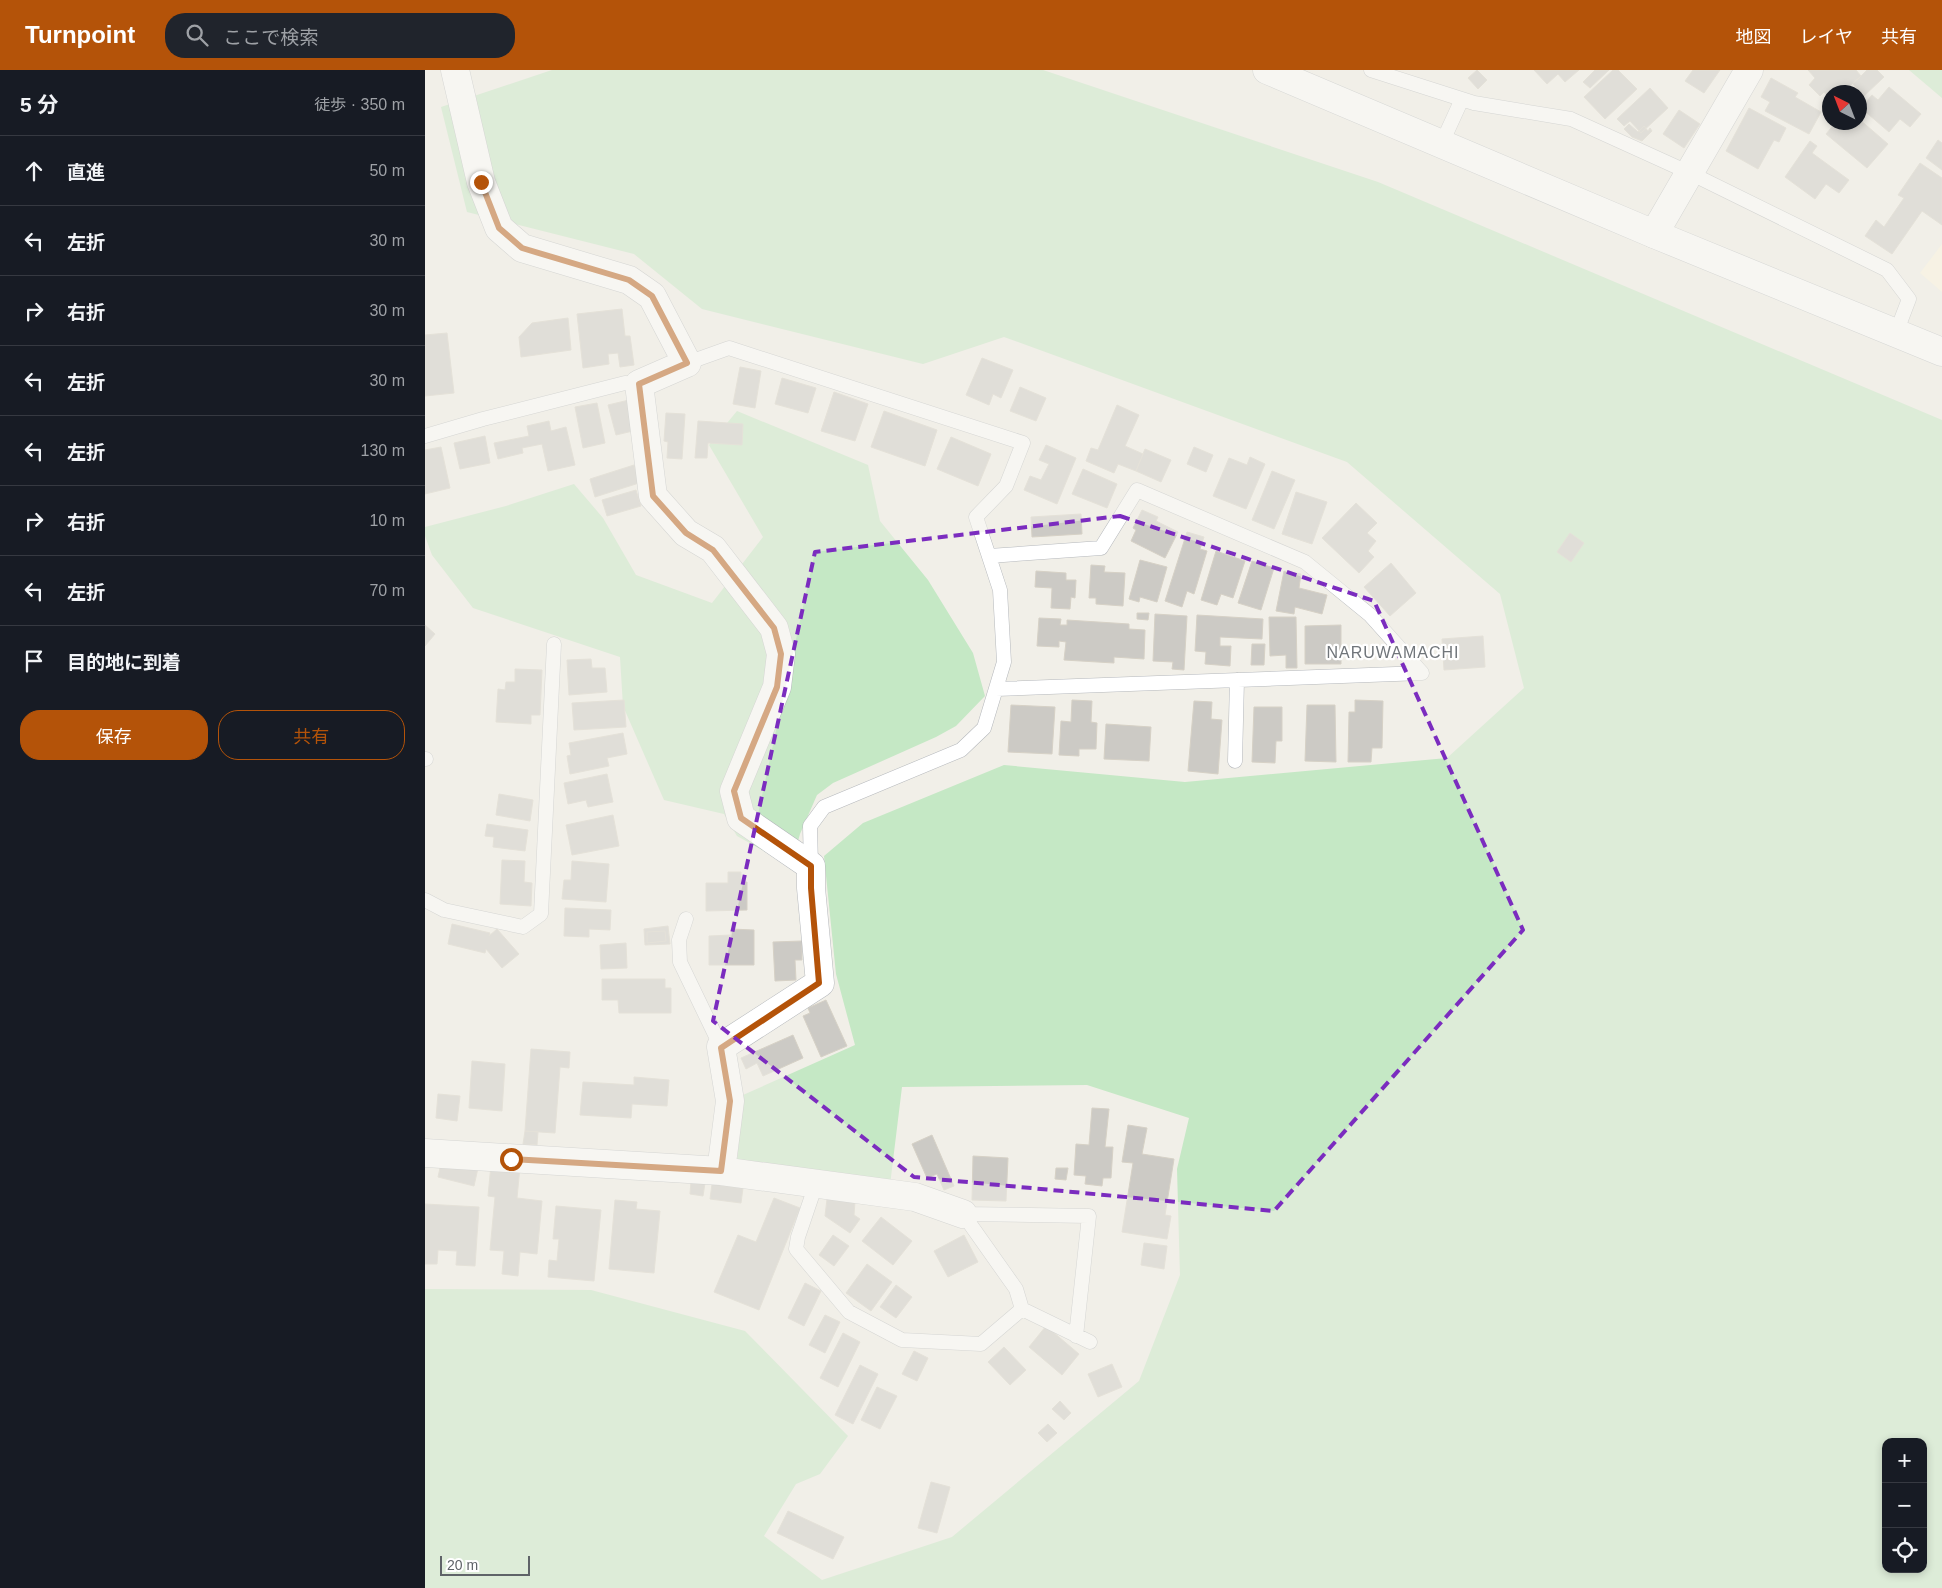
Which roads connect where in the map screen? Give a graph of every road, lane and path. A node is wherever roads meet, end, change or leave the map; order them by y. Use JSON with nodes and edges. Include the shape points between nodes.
{"nodes":[{"id":1,"x":455,"y":70,"type":"edge"},
{"id":2,"x":1267,"y":70,"type":"edge"},
{"id":3,"x":1371,"y":70,"type":"edge"},
{"id":4,"x":1749,"y":70,"type":"edge"},
{"id":5,"x":1461,"y":99,"type":"junction"},
{"id":6,"x":1441,"y":144,"type":"junction"},
{"id":7,"x":1690,"y":173,"type":"junction"},
{"id":8,"x":1655,"y":234,"type":"junction"},
{"id":9,"x":1896,"y":333,"type":"junction"},
{"id":10,"x":1942,"y":352,"type":"edge"},
{"id":11,"x":687,"y":363,"type":"junction"},
{"id":12,"x":639,"y":384,"type":"junction"},
{"id":13,"x":425,"y":436,"type":"edge"},
{"id":14,"x":989,"y":556,"type":"junction"},
{"id":15,"x":554,"y":644,"type":"dead end"},
{"id":16,"x":1237,"y":680,"type":"junction"},
{"id":17,"x":996,"y":689,"type":"junction"},
{"id":18,"x":1235,"y":761,"type":"dead end"},
{"id":19,"x":811,"y":866,"type":"junction"},
{"id":20,"x":425,"y":900,"type":"edge"},
{"id":21,"x":686,"y":919,"type":"dead end"},
{"id":22,"x":721,"y":1048,"type":"junction"},
{"id":23,"x":425,"y":1154,"type":"edge"},
{"id":24,"x":721,"y":1171,"type":"junction"},
{"id":25,"x":816,"y":1184,"type":"junction"},
{"id":26,"x":963,"y":1214,"type":"junction"},
{"id":27,"x":1022,"y":1309,"type":"junction"},
{"id":28,"x":1076,"y":1336,"type":"junction"},
{"id":29,"x":1090,"y":1342,"type":"dead end"}],
"edges":[{"from":1,"to":11,"type":"street","via":[[481,182],[499,228],[522,248],[629,280],[652,296]]},
{"from":2,"to":6,"type":"street"},
{"from":3,"to":5,"type":"lane"},
{"from":4,"to":7,"type":"street"},
{"from":5,"to":6,"type":"lane"},
{"from":5,"to":7,"type":"lane","via":[[1571,119]]},
{"from":6,"to":8,"type":"street"},
{"from":7,"to":8,"type":"street"},
{"from":7,"to":9,"type":"lane","via":[[1887,270],[1909,298]]},
{"from":8,"to":9,"type":"street"},
{"from":9,"to":10,"type":"street"},
{"from":11,"to":12,"type":"street"},
{"from":11,"to":14,"type":"lane","via":[[729,348],[1023,443],[1006,486],[976,517]]},
{"from":12,"to":13,"type":"lane","via":[[625,383]]},
{"from":12,"to":19,"type":"street","via":[[653,496],[686,533],[713,550],[774,628],[781,654],[777,687],[734,791],[741,818]]},
{"from":14,"to":16,"type":"lane","via":[[1101,548],[1137,490],[1305,562],[1370,615],[1422,672]]},
{"from":14,"to":17,"type":"lane","via":[[1000,590],[1004,662]]},
{"from":15,"to":20,"type":"lane","via":[[541,914],[523,927],[444,910]]},
{"from":16,"to":17,"type":"lane"},
{"from":16,"to":18,"type":"lane"},
{"from":17,"to":19,"type":"lane","via":[[984,728],[961,750],[824,807],[810,826]]},
{"from":19,"to":22,"type":"street","via":[[819,983]]},
{"from":21,"to":22,"type":"lane","via":[[679,940],[679,962]]},
{"from":22,"to":24,"type":"street","via":[[730,1101]]},
{"from":23,"to":24,"type":"street"},
{"from":24,"to":25,"type":"street"},
{"from":25,"to":26,"type":"street","via":[[915,1197]]},
{"from":25,"to":27,"type":"lane","via":[[796,1249],[849,1312],[902,1340],[981,1344]]},
{"from":26,"to":27,"type":"lane","via":[[1016,1289]]},
{"from":26,"to":28,"type":"lane","via":[[1089,1216]]},
{"from":27,"to":28,"type":"lane"},
{"from":28,"to":29,"type":"lane"}]}
